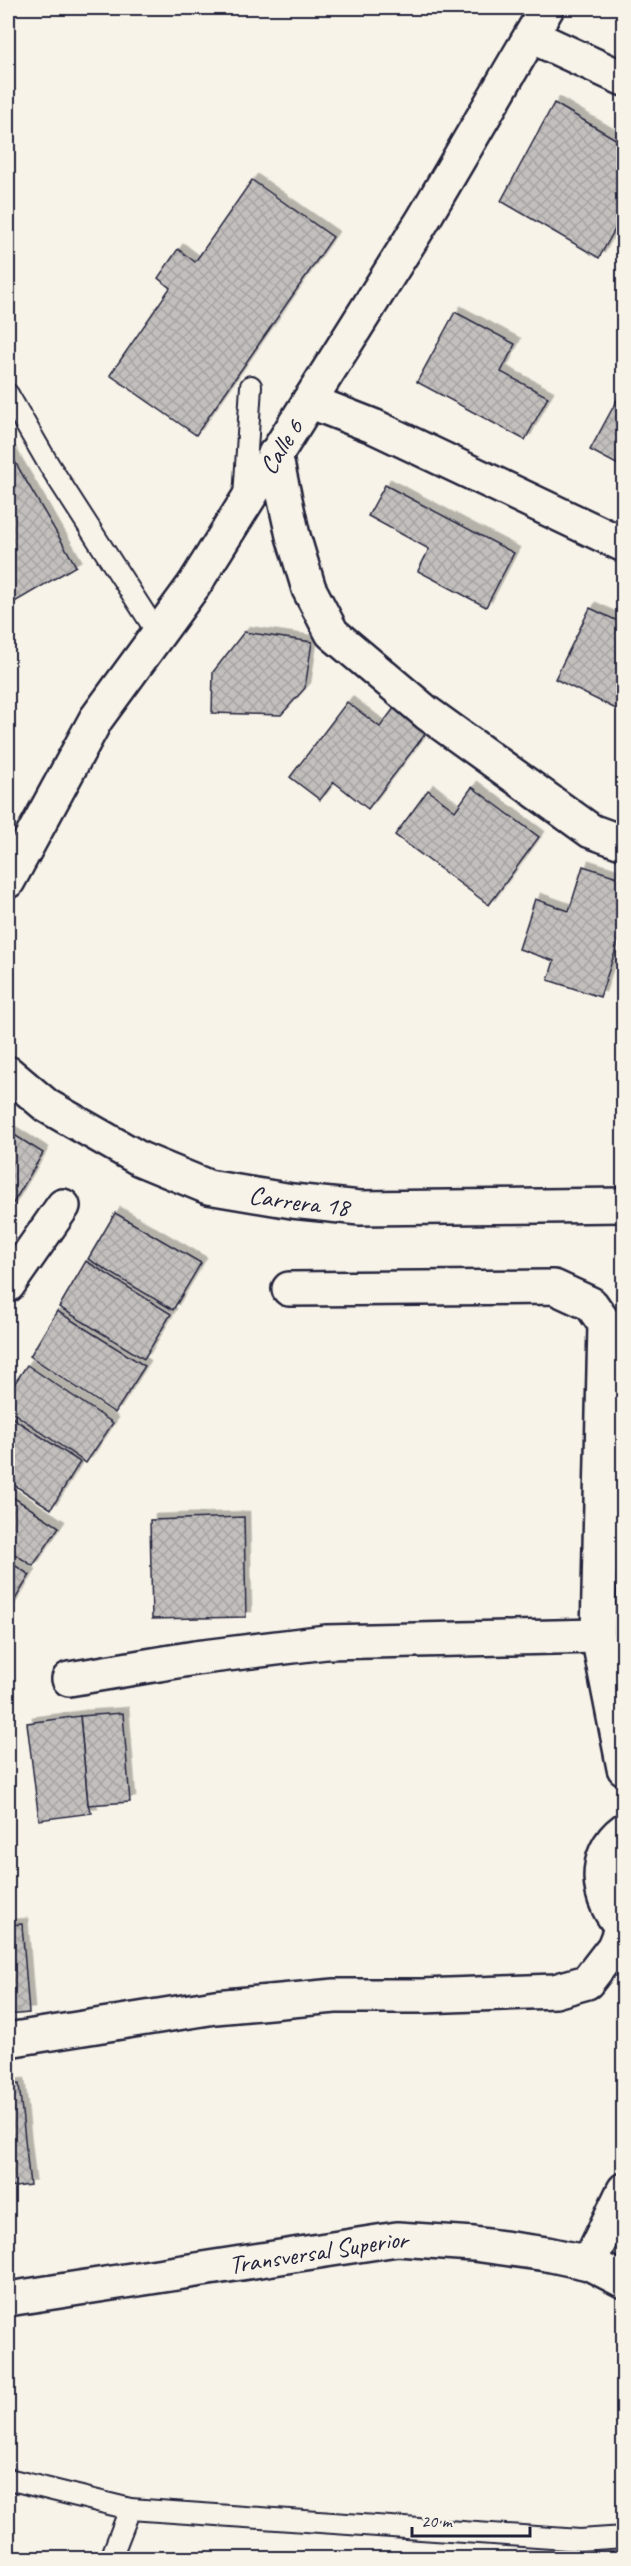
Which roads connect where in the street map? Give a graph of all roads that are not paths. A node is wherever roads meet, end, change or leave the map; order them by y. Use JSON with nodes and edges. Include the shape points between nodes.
{"nodes":[{"id":1,"x":547,"y":8,"type":"edge"},
{"id":2,"x":531,"y":36,"type":"junction"},
{"id":3,"x":624,"y":79,"type":"edge"},
{"id":4,"x":251,"y":386,"type":"dead end"},
{"id":5,"x":8,"y":394,"type":"edge"},
{"id":6,"x":309,"y":401,"type":"junction"},
{"id":7,"x":275,"y":454,"type":"junction"},
{"id":8,"x":243,"y":507,"type":"junction"},
{"id":9,"x":624,"y":545,"type":"edge"},
{"id":10,"x":158,"y":634,"type":"junction"},
{"id":11,"x":624,"y":843,"type":"edge"},
{"id":12,"x":8,"y":880,"type":"edge"},
{"id":13,"x":8,"y":1073,"type":"edge"},
{"id":14,"x":624,"y":1205,"type":"edge"},
{"id":15,"x":63,"y":1206,"type":"dead end"},
{"id":16,"x":8,"y":1285,"type":"edge"},
{"id":17,"x":289,"y":1289,"type":"dead end"},
{"id":18,"x":598,"y":1636,"type":"junction"},
{"id":19,"x":69,"y":1679,"type":"dead end"},
{"id":20,"x":624,"y":1768,"type":"edge"},
{"id":21,"x":624,"y":1830,"type":"edge"},
{"id":22,"x":623,"y":1927,"type":"edge"},
{"id":23,"x":8,"y":2040,"type":"edge"},
{"id":24,"x":624,"y":2190,"type":"edge"},
{"id":25,"x":589,"y":2263,"type":"junction"},
{"id":26,"x":624,"y":2281,"type":"edge"},
{"id":27,"x":8,"y":2299,"type":"edge"},
{"id":28,"x":8,"y":2479,"type":"edge"},
{"id":29,"x":130,"y":2509,"type":"junction"},
{"id":30,"x":624,"y":2537,"type":"edge"},
{"id":31,"x":111,"y":2559,"type":"edge"}],
"edges":[{"from":1,"to":2,"type":"street","name":"Calle 6"},
{"from":2,"to":3,"type":"street"},
{"from":2,"to":6,"type":"street","name":"Calle 6","via":[[423,220]]},
{"from":4,"to":8,"type":"lane"},
{"from":5,"to":10,"type":"lane"},
{"from":6,"to":7,"type":"street","name":"Calle 6"},
{"from":6,"to":9,"type":"street","via":[[373,426]]},
{"from":7,"to":8,"type":"street","name":"Calle 6"},
{"from":7,"to":11,"type":"street","via":[[309,589],[332,633],[427,713],[581,825]]},
{"from":8,"to":10,"type":"street","name":"Calle 6"},
{"from":10,"to":12,"type":"street","name":"Calle 6","via":[[96,719]]},
{"from":13,"to":14,"type":"street","name":"Carrera 18","via":[[47,1106],[140,1159],[208,1187],[360,1208]]},
{"from":15,"to":16,"type":"street"},
{"from":17,"to":18,"type":"street","via":[[554,1287],[591,1304],[605,1324]]},
{"from":18,"to":19,"type":"street","via":[[326,1642]]},
{"from":18,"to":20,"type":"street"},
{"from":21,"to":22,"type":"street","via":[[606,1852],[600,1871],[609,1912]]},
{"from":22,"to":23,"type":"street","via":[[608,1957],[587,1982],[555,1991],[335,1996],[215,2007]]},
{"from":24,"to":25,"type":"street"},
{"from":25,"to":26,"type":"street","name":"Transversal Superior"},
{"from":25,"to":27,"type":"street","name":"Transversal Superior","via":[[474,2244],[398,2239]]},
{"from":28,"to":29,"type":"lane"},
{"from":29,"to":30,"type":"lane","via":[[580,2540]]},
{"from":29,"to":31,"type":"lane"}]}
